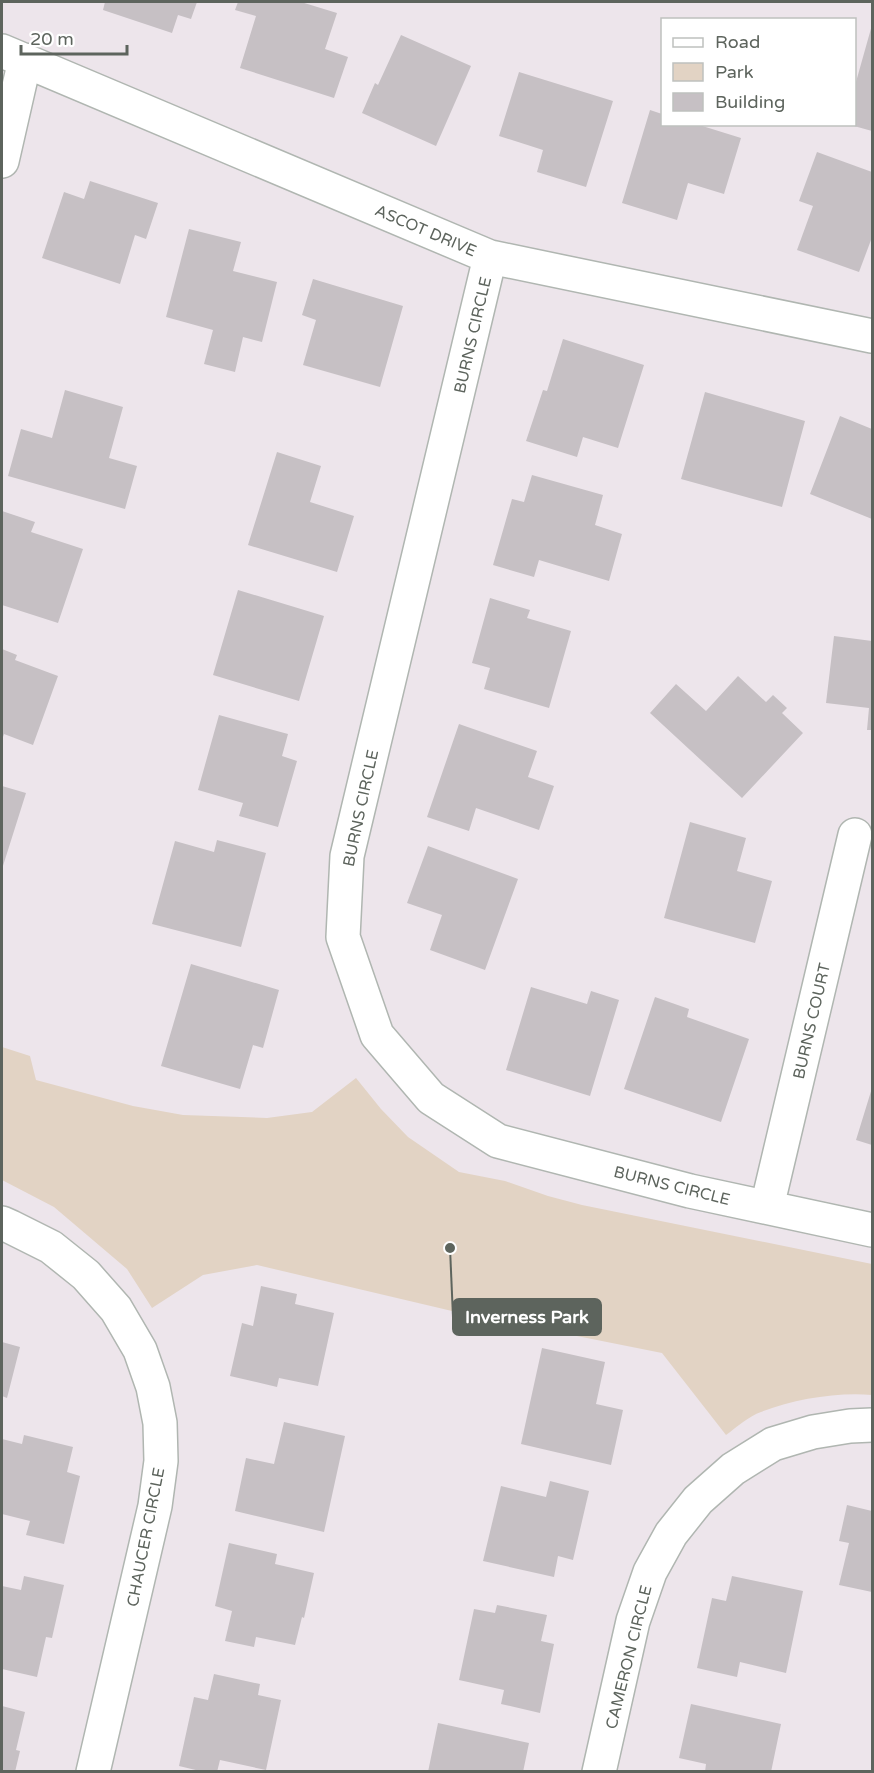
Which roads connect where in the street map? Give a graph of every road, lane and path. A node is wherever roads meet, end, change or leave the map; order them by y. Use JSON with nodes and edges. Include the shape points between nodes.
{"nodes":[{"id":1,"x":13,"y":55,"type":"edge"},
{"id":2,"x":2,"y":161,"type":"edge"},
{"id":3,"x":490,"y":257,"type":"junction"},
{"id":4,"x":873,"y":336,"type":"edge"},
{"id":5,"x":855,"y":835,"type":"dead end"},
{"id":6,"x":767,"y":1207,"type":"junction"},
{"id":7,"x":2,"y":1223,"type":"edge"},
{"id":8,"x":873,"y":1230,"type":"edge"},
{"id":9,"x":873,"y":1425,"type":"edge"},
{"id":10,"x":93,"y":1772,"type":"edge"},
{"id":11,"x":599,"y":1772,"type":"edge"}],
"edges":[{"from":1,"to":2,"type":"street"},
{"from":1,"to":3,"type":"street","name":"ASCOT DRIVE"},
{"from":3,"to":4,"type":"street","name":"ASCOT DRIVE"},
{"from":3,"to":6,"type":"street","name":"BURNS CIRCLE","via":[[347,856],[343,937],[377,1035],[431,1098],[498,1141]]},
{"from":5,"to":6,"type":"street","name":"BURNS COURT"},
{"from":6,"to":8,"type":"street","name":"BURNS CIRCLE"},
{"from":7,"to":10,"type":"street","name":"CHAUCER CIRCLE","via":[[51,1247],[86,1275],[116,1309],[140,1350],[160,1423],[161,1461],[155,1506]]},
{"from":9,"to":11,"type":"street","name":"CAMERON CIRCLE","via":[[813,1431],[773,1444],[733,1469],[698,1500],[671,1534],[650,1572],[633,1621]]}]}
